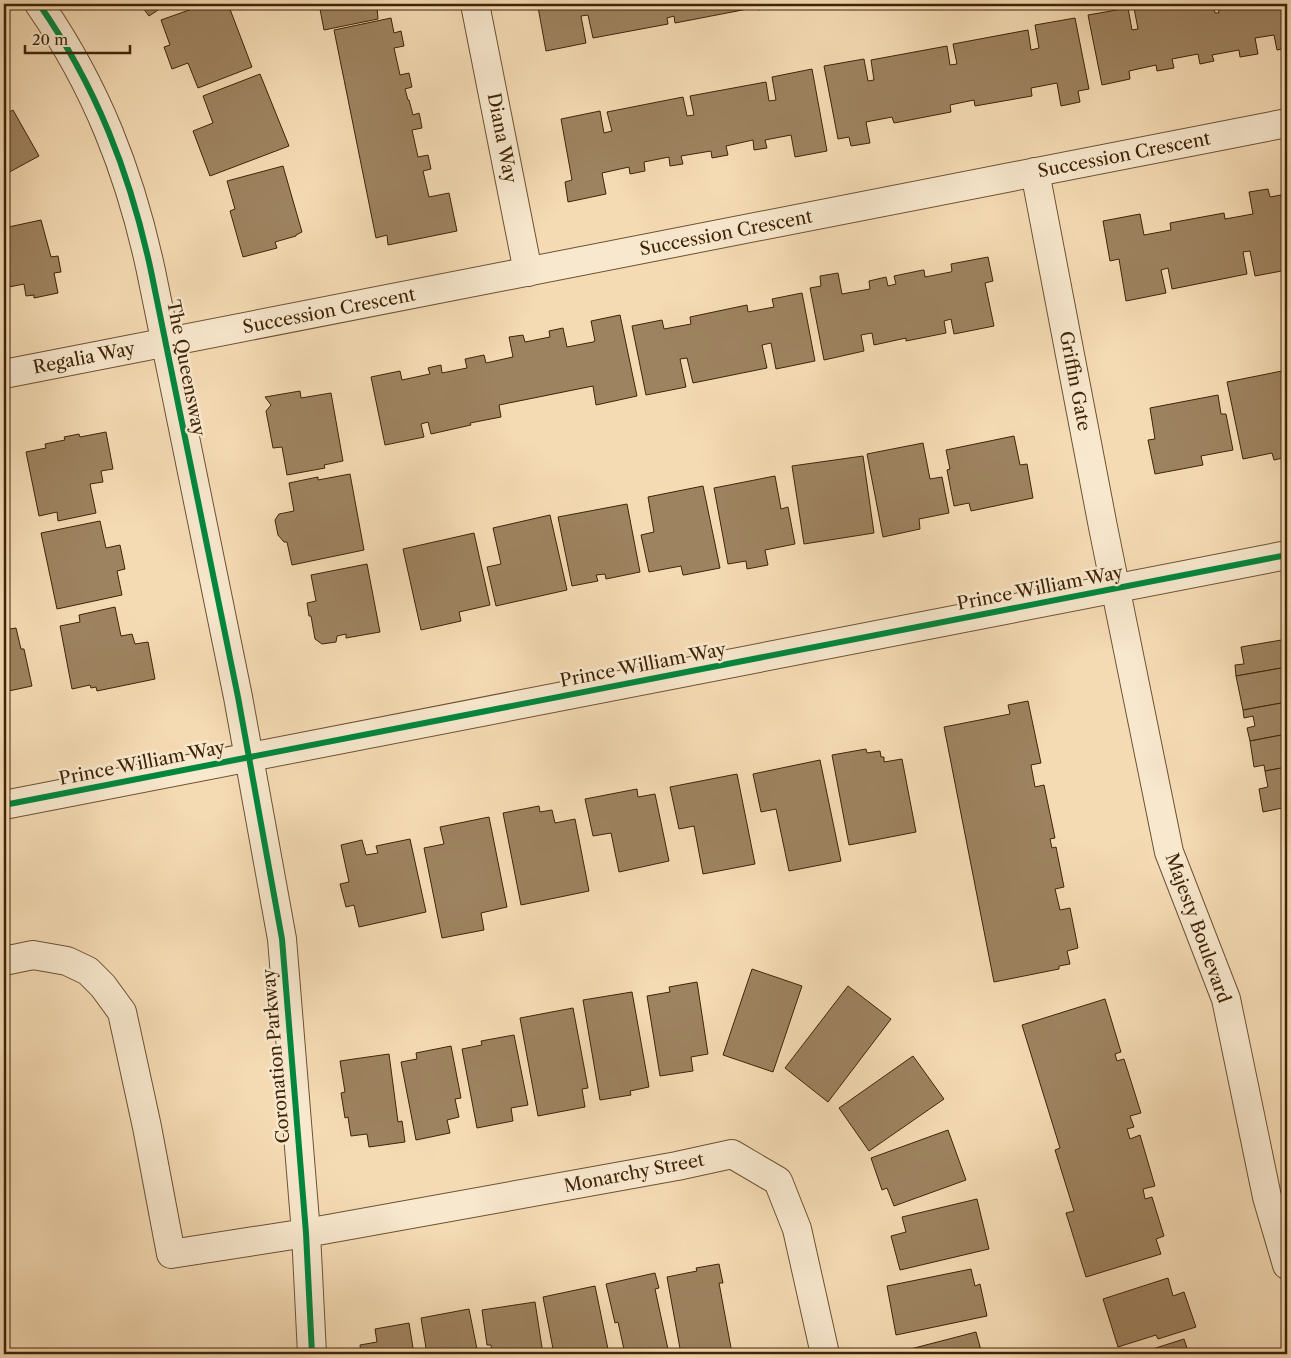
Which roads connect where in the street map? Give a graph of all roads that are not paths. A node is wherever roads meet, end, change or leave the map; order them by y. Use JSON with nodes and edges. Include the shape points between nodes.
{"nodes":[{"id":1,"x":39,"y":4,"type":"edge"},
{"id":2,"x":475,"y":4,"type":"edge"},
{"id":3,"x":1287,"y":123,"type":"edge"},
{"id":4,"x":1035,"y":172,"type":"junction"},
{"id":5,"x":528,"y":272,"type":"junction"},
{"id":6,"x":165,"y":342,"type":"junction"},
{"id":7,"x":4,"y":374,"type":"edge"},
{"id":8,"x":1287,"y":555,"type":"edge"},
{"id":9,"x":1115,"y":589,"type":"junction"},
{"id":10,"x":250,"y":758,"type":"junction"},
{"id":11,"x":4,"y":805,"type":"edge"},
{"id":12,"x":4,"y":961,"type":"edge"},
{"id":13,"x":306,"y":1233,"type":"junction"},
{"id":14,"x":1286,"y":1258,"type":"edge"},
{"id":15,"x":312,"y":1354,"type":"edge"},
{"id":16,"x":825,"y":1354,"type":"edge"}],
"edges":[{"from":1,"to":6,"type":"street","name":"The Queensway","via":[[82,76],[120,159],[140,222]]},
{"from":2,"to":5,"type":"street","name":"Diana Way"},
{"from":3,"to":4,"type":"street","name":"Succession Crescent"},
{"from":4,"to":5,"type":"street","name":"Succession Crescent"},
{"from":4,"to":9,"type":"street","name":"Griffin Gate"},
{"from":5,"to":6,"type":"street","name":"Succession Crescent"},
{"from":6,"to":7,"type":"street","name":"Regalia Way"},
{"from":6,"to":10,"type":"street","name":"The Queensway"},
{"from":8,"to":9,"type":"street","name":"Prince William Way"},
{"from":9,"to":10,"type":"street","name":"Prince William Way"},
{"from":9,"to":14,"type":"street","name":"Majesty Boulevard","via":[[1169,852],[1226,999],[1267,1197]]},
{"from":10,"to":11,"type":"street","name":"Prince William Way"},
{"from":10,"to":13,"type":"street","name":"Coronation Parkway","via":[[282,939]]},
{"from":12,"to":13,"type":"street","name":"Monarchy Street","via":[[33,955],[67,961],[88,971],[122,1012],[172,1254]]},
{"from":13,"to":15,"type":"street","name":"Coronation Parkway"},
{"from":13,"to":16,"type":"street","name":"Monarchy Street","via":[[732,1154],[778,1181],[798,1229]]}]}
